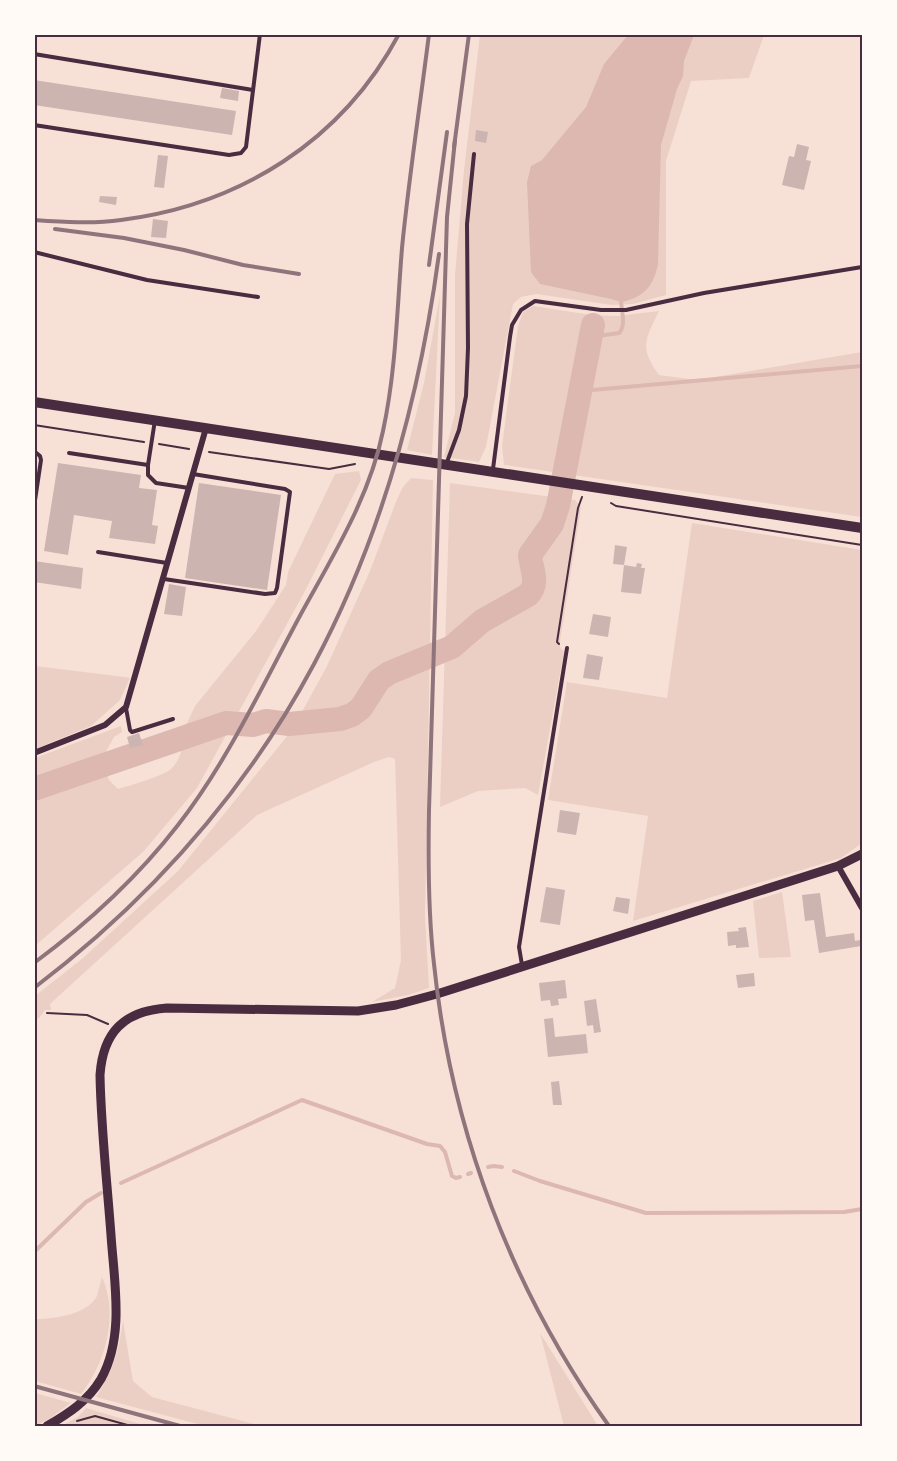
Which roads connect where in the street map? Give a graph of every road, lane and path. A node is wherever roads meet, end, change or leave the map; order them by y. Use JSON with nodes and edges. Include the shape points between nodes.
{"nodes":[{"id":1,"x":260,"y":34,"type":"edge"},
{"id":2,"x":34,"y":54,"type":"edge"},
{"id":3,"x":253,"y":90,"type":"junction"},
{"id":4,"x":34,"y":125,"type":"edge"},
{"id":5,"x":474,"y":154,"type":"dead end"},
{"id":6,"x":34,"y":252,"type":"edge"},
{"id":7,"x":862,"y":267,"type":"edge"},
{"id":8,"x":258,"y":297,"type":"dead end"},
{"id":9,"x":34,"y":402,"type":"edge"},
{"id":10,"x":155,"y":420,"type":"junction"},
{"id":11,"x":34,"y":426,"type":"edge"},
{"id":12,"x":207,"y":428,"type":"junction"},
{"id":13,"x":152,"y":443,"type":"junction"},
{"id":14,"x":34,"y":451,"type":"edge"},
{"id":15,"x":200,"y":451,"type":"junction"},
{"id":16,"x":69,"y":453,"type":"dead end"},
{"id":17,"x":360,"y":463,"type":"dead end"},
{"id":18,"x":148,"y":465,"type":"junction"},
{"id":19,"x":446,"y":466,"type":"junction"},
{"id":20,"x":493,"y":473,"type":"junction"},
{"id":21,"x":193,"y":474,"type":"junction"},
{"id":22,"x":189,"y":488,"type":"junction"},
{"id":23,"x":578,"y":491,"type":"junction"},
{"id":24,"x":610,"y":502,"type":"dead end"},
{"id":25,"x":34,"y":507,"type":"edge"},
{"id":26,"x":862,"y":528,"type":"edge"},
{"id":27,"x":862,"y":545,"type":"edge"},
{"id":28,"x":99,"y":552,"type":"dead end"},
{"id":29,"x":168,"y":563,"type":"junction"},
{"id":30,"x":164,"y":579,"type":"junction"},
{"id":31,"x":567,"y":648,"type":"joint"},
{"id":32,"x":126,"y":707,"type":"junction"},
{"id":33,"x":173,"y":719,"type":"dead end"},
{"id":34,"x":34,"y":753,"type":"edge"},
{"id":35,"x":862,"y":854,"type":"edge"},
{"id":36,"x":838,"y":866,"type":"junction"},
{"id":37,"x":862,"y":908,"type":"edge"},
{"id":38,"x":522,"y":966,"type":"junction"},
{"id":39,"x":47,"y":1013,"type":"dead end"},
{"id":40,"x":116,"y":1028,"type":"junction"},
{"id":41,"x":62,"y":1418,"type":"junction"},
{"id":42,"x":47,"y":1426,"type":"edge"},
{"id":43,"x":131,"y":1426,"type":"edge"}],
"edges":[{"from":1,"to":3,"type":"lane"},
{"from":2,"to":3,"type":"lane"},
{"from":3,"to":4,"type":"lane","via":[[246,147],[241,153],[229,155]]},
{"from":5,"to":19,"type":"lane","via":[[467,224],[466,396]]},
{"from":6,"to":8,"type":"lane","via":[[147,280]]},
{"from":7,"to":20,"type":"lane","via":[[626,310],[535,301],[521,310],[510,337]]},
{"from":9,"to":10,"type":"main road"},
{"from":10,"to":12,"type":"main road"},
{"from":10,"to":13,"type":"lane"},
{"from":11,"to":13,"type":"path"},
{"from":12,"to":15,"type":"street"},
{"from":12,"to":19,"type":"main road"},
{"from":13,"to":15,"type":"path"},
{"from":13,"to":18,"type":"lane"},
{"from":14,"to":25,"type":"lane","via":[[41,460]]},
{"from":15,"to":17,"type":"path","via":[[329,469]]},
{"from":15,"to":21,"type":"street"},
{"from":16,"to":18,"type":"lane"},
{"from":18,"to":22,"type":"lane","via":[[148,475],[156,483]]},
{"from":19,"to":20,"type":"main road"},
{"from":20,"to":23,"type":"main road"},
{"from":21,"to":22,"type":"street"},
{"from":21,"to":30,"type":"lane","via":[[290,492],[277,588],[275,593],[265,594]]},
{"from":22,"to":29,"type":"street"},
{"from":23,"to":26,"type":"main road"},
{"from":23,"to":31,"type":"path","via":[[579,508],[557,642]]},
{"from":24,"to":27,"type":"path"},
{"from":28,"to":29,"type":"lane"},
{"from":29,"to":30,"type":"street"},
{"from":30,"to":32,"type":"street"},
{"from":31,"to":38,"type":"lane","via":[[519,947]]},
{"from":32,"to":33,"type":"lane","via":[[132,732]]},
{"from":32,"to":34,"type":"street","via":[[105,725]]},
{"from":35,"to":36,"type":"street"},
{"from":36,"to":37,"type":"street"},
{"from":36,"to":38,"type":"street"},
{"from":38,"to":40,"type":"street","via":[[376,1010],[161,1008],[139,1013]]},
{"from":39,"to":40,"type":"path","via":[[87,1015]]},
{"from":40,"to":41,"type":"street","via":[[103,1051],[100,1075],[115,1293],[114,1338],[110,1358],[96,1386],[86,1400]]},
{"from":41,"to":42,"type":"street"},
{"from":41,"to":43,"type":"path","via":[[76,1421],[95,1416]]}]}
